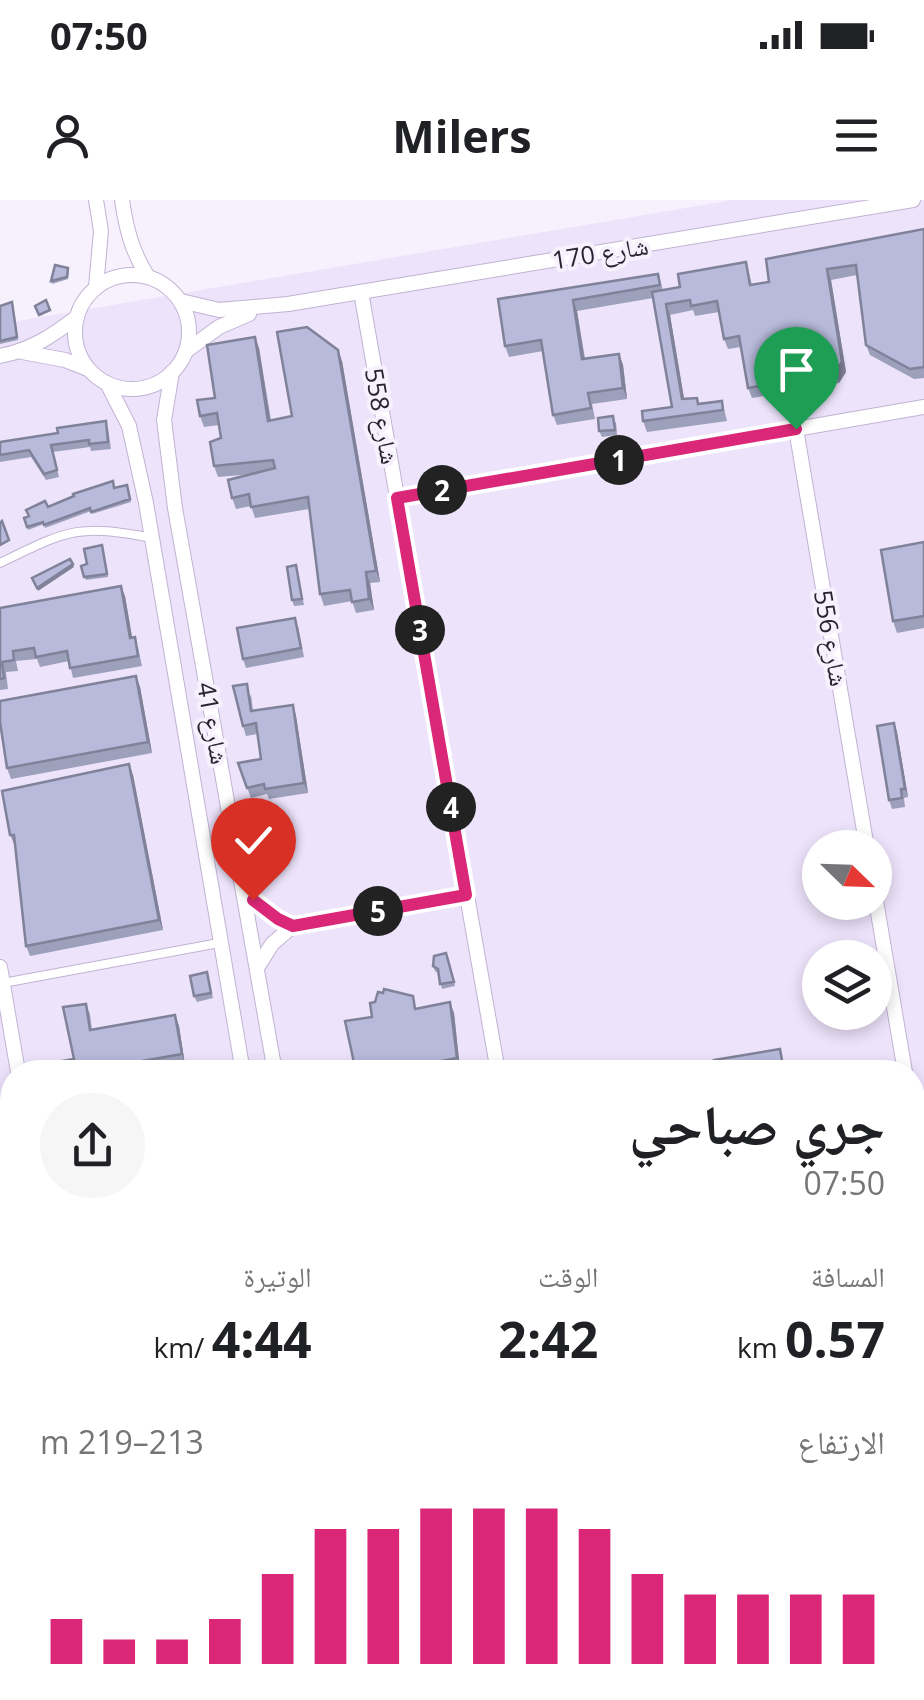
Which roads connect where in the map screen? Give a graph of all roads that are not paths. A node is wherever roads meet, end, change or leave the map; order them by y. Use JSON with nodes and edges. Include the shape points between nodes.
{"nodes":[{"id":1,"x":96,"y":200,"type":"edge"},
{"id":2,"x":122,"y":200,"type":"edge"},
{"id":3,"x":913,"y":200,"type":"edge"},
{"id":4,"x":148,"y":277,"type":"junction"},
{"id":5,"x":96,"y":287,"type":"junction"},
{"id":6,"x":361,"y":292,"type":"junction"},
{"id":7,"x":180,"y":302,"type":"junction"},
{"id":8,"x":288,"y":304,"type":"junction"},
{"id":9,"x":77,"y":316,"type":"junction"},
{"id":10,"x":21,"y":352,"type":"junction"},
{"id":11,"x":186,"y":352,"type":"junction"},
{"id":12,"x":0,"y":356,"type":"edge"},
{"id":13,"x":89,"y":370,"type":"junction"},
{"id":14,"x":172,"y":372,"type":"junction"},
{"id":15,"x":107,"y":384,"type":"junction"},
{"id":16,"x":924,"y":407,"type":"edge"},
{"id":17,"x":796,"y":429,"type":"junction"},
{"id":18,"x":397,"y":498,"type":"junction"},
{"id":19,"x":152,"y":538,"type":"junction"},
{"id":20,"x":0,"y":563,"type":"edge"},
{"id":21,"x":864,"y":830,"type":"edge"},
{"id":22,"x":243,"y":888,"type":"junction"},
{"id":23,"x":466,"y":895,"type":"junction"},
{"id":24,"x":879,"y":920,"type":"edge"},
{"id":25,"x":293,"y":926,"type":"junction"},
{"id":26,"x":219,"y":944,"type":"junction"},
{"id":27,"x":0,"y":967,"type":"edge"},
{"id":28,"x":257,"y":969,"type":"junction"},
{"id":29,"x":3,"y":983,"type":"junction"},
{"id":30,"x":16,"y":1060,"type":"edge"},
{"id":31,"x":241,"y":1060,"type":"edge"},
{"id":32,"x":273,"y":1060,"type":"edge"},
{"id":33,"x":496,"y":1060,"type":"edge"},
{"id":34,"x":903,"y":1060,"type":"edge"}],
"edges":[{"from":1,"to":5,"type":"street"},
{"from":2,"to":4,"type":"street","via":[[126,230]]},
{"from":3,"to":6,"type":"street","name":"شارع 170"},
{"from":4,"to":5,"type":"street","via":[[130,274]]},
{"from":4,"to":7,"type":"street"},
{"from":5,"to":9,"type":"street"},
{"from":6,"to":8,"type":"street","name":"شارع 170"},
{"from":6,"to":18,"type":"street","name":"شارع 558"},
{"from":7,"to":8,"type":"street","name":"شارع 170","via":[[218,310]]},
{"from":7,"to":11,"type":"street","via":[[189,335]]},
{"from":8,"to":11,"type":"street","name":"شارع 170","via":[[242,316]]},
{"from":9,"to":10,"type":"street"},
{"from":9,"to":13,"type":"street","via":[[75,336]]},
{"from":10,"to":12,"type":"street"},
{"from":10,"to":13,"type":"street"},
{"from":11,"to":14,"type":"street"},
{"from":13,"to":15,"type":"street"},
{"from":14,"to":15,"type":"street","via":[[148,387]]},
{"from":14,"to":22,"type":"street","name":"شارع 41","via":[[164,420],[175,508]]},
{"from":15,"to":19,"type":"street","name":"شارع 41","via":[[129,426]]},
{"from":16,"to":17,"type":"street"},
{"from":17,"to":18,"type":"street"},
{"from":17,"to":21,"type":"street","name":"شارع 556"},
{"from":18,"to":23,"type":"street","name":"شارع 558"},
{"from":19,"to":20,"type":"lane","via":[[72,531]]},
{"from":19,"to":26,"type":"street","name":"شارع 41"},
{"from":22,"to":25,"type":"street"},
{"from":22,"to":28,"type":"street","name":"شارع 41"},
{"from":23,"to":25,"type":"street"},
{"from":23,"to":33,"type":"street","name":"شارع 558"},
{"from":24,"to":34,"type":"street"},
{"from":25,"to":28,"type":"street"},
{"from":26,"to":29,"type":"lane"},
{"from":26,"to":31,"type":"street","name":"شارع 41"},
{"from":27,"to":29,"type":"street"},
{"from":28,"to":32,"type":"street","name":"شارع 41"},
{"from":29,"to":30,"type":"street"}]}
